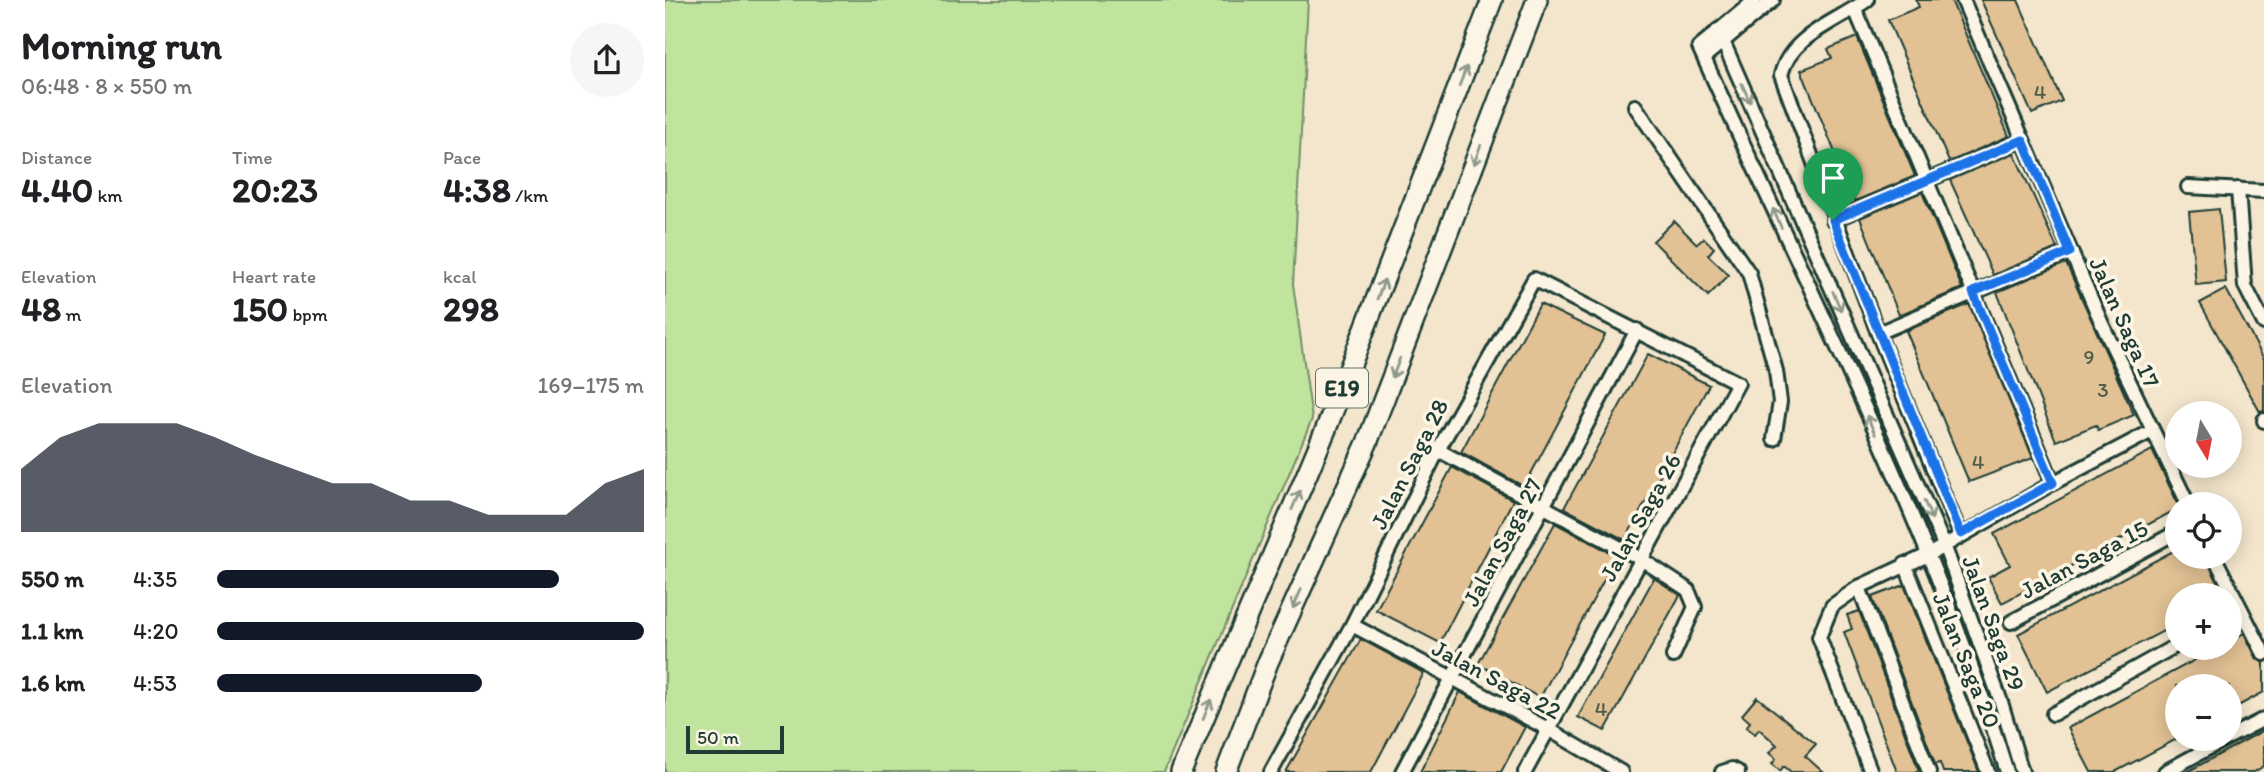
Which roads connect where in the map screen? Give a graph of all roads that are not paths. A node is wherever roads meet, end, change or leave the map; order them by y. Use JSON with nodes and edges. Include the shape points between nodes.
{"nodes":[{"id":1,"x":1492,"y":0,"type":"edge"},
{"id":2,"x":1537,"y":0,"type":"edge"},
{"id":3,"x":1755,"y":0,"type":"edge"},
{"id":4,"x":1773,"y":0,"type":"edge"},
{"id":5,"x":1867,"y":0,"type":"edge"},
{"id":6,"x":1963,"y":0,"type":"edge"},
{"id":7,"x":1855,"y":9,"type":"junction"},
{"id":8,"x":1721,"y":35,"type":"junction"},
{"id":9,"x":1635,"y":106,"type":"dead end"},
{"id":10,"x":2023,"y":140,"type":"junction"},
{"id":11,"x":1927,"y":181,"type":"junction"},
{"id":12,"x":2187,"y":187,"type":"dead end"},
{"id":13,"x":2238,"y":189,"type":"junction"},
{"id":14,"x":2264,"y":191,"type":"edge"},
{"id":15,"x":1833,"y":220,"type":"junction"},
{"id":16,"x":2070,"y":252,"type":"junction"},
{"id":17,"x":1973,"y":292,"type":"junction"},
{"id":18,"x":2264,"y":323,"type":"edge"},
{"id":19,"x":1637,"y":330,"type":"junction"},
{"id":20,"x":1878,"y":333,"type":"junction"},
{"id":21,"x":2152,"y":431,"type":"junction"},
{"id":22,"x":1774,"y":439,"type":"dead end"},
{"id":23,"x":1438,"y":450,"type":"junction"},
{"id":24,"x":2053,"y":483,"type":"junction"},
{"id":25,"x":2182,"y":492,"type":"edge"},
{"id":26,"x":1545,"y":508,"type":"junction"},
{"id":27,"x":1961,"y":534,"type":"junction"},
{"id":28,"x":2165,"y":539,"type":"edge"},
{"id":29,"x":1944,"y":545,"type":"junction"},
{"id":30,"x":1930,"y":554,"type":"junction"},
{"id":31,"x":1641,"y":559,"type":"junction"},
{"id":32,"x":1905,"y":564,"type":"junction"},
{"id":33,"x":1859,"y":587,"type":"junction"},
{"id":34,"x":2011,"y":622,"type":"dead end"},
{"id":35,"x":2242,"y":622,"type":"edge"},
{"id":36,"x":1352,"y":625,"type":"junction"},
{"id":37,"x":2165,"y":652,"type":"edge"},
{"id":38,"x":2264,"y":654,"type":"edge"},
{"id":39,"x":1673,"y":656,"type":"dead end"},
{"id":40,"x":1453,"y":678,"type":"junction"},
{"id":41,"x":2053,"y":714,"type":"dead end"},
{"id":42,"x":2264,"y":719,"type":"edge"},
{"id":43,"x":1548,"y":729,"type":"junction"},
{"id":44,"x":2242,"y":731,"type":"edge"},
{"id":45,"x":2204,"y":751,"type":"edge"},
{"id":46,"x":1181,"y":772,"type":"edge"},
{"id":47,"x":1226,"y":772,"type":"edge"},
{"id":48,"x":1271,"y":772,"type":"edge"},
{"id":49,"x":1402,"y":772,"type":"edge"},
{"id":50,"x":1525,"y":772,"type":"edge"},
{"id":51,"x":1621,"y":772,"type":"edge"},
{"id":52,"x":1722,"y":772,"type":"edge"},
{"id":53,"x":1738,"y":772,"type":"edge"},
{"id":54,"x":1871,"y":772,"type":"edge"},
{"id":55,"x":1929,"y":772,"type":"edge"},
{"id":56,"x":1988,"y":772,"type":"edge"},
{"id":57,"x":2007,"y":772,"type":"edge"},
{"id":58,"x":2022,"y":772,"type":"edge"},
{"id":59,"x":2165,"y":772,"type":"edge"}],
"edges":[{"from":46,"to":1,"type":"highway","number":"E19","one_way":true,"via":[[1327,429]]},
{"from":2,"to":47,"type":"highway","number":"E19","one_way":true,"via":[[1367,443],[1268,662]]},
{"from":3,"to":8,"type":"street"},
{"from":4,"to":8,"type":"street"},
{"from":5,"to":7,"type":"street"},
{"from":6,"to":10,"type":"street","name":"Jalan Saga 17"},
{"from":7,"to":11,"type":"street"},
{"from":7,"to":15,"type":"street","via":[[1795,45],[1781,75]]},
{"from":8,"to":29,"type":"street","name":"Jalan Saga 29","one_way":true},
{"from":30,"to":8,"type":"street","name":"Jalan Saga 29","one_way":true,"via":[[1701,52]]},
{"from":9,"to":22,"type":"street","via":[[1749,273],[1776,371],[1780,402]]},
{"from":10,"to":11,"type":"street"},
{"from":10,"to":16,"type":"street","name":"Jalan Saga 17"},
{"from":11,"to":15,"type":"street"},
{"from":11,"to":17,"type":"street"},
{"from":12,"to":13,"type":"street"},
{"from":13,"to":14,"type":"street"},
{"from":13,"to":18,"type":"street","via":[[2245,286]]},
{"from":15,"to":20,"type":"street"},
{"from":16,"to":17,"type":"street"},
{"from":16,"to":21,"type":"street","name":"Jalan Saga 17"},
{"from":17,"to":20,"type":"street"},
{"from":17,"to":24,"type":"street"},
{"from":19,"to":23,"type":"street","name":"Jalan Saga 28","via":[[1534,279]]},
{"from":19,"to":26,"type":"street","name":"Jalan Saga 27"},
{"from":19,"to":31,"type":"street","name":"Jalan Saga 26","via":[[1738,383]]},
{"from":20,"to":27,"type":"street"},
{"from":21,"to":24,"type":"street"},
{"from":21,"to":25,"type":"street","name":"Jalan Saga 17"},
{"from":23,"to":26,"type":"street"},
{"from":23,"to":36,"type":"street","name":"Jalan Saga 28"},
{"from":24,"to":27,"type":"street"},
{"from":26,"to":31,"type":"street"},
{"from":26,"to":40,"type":"street","name":"Jalan Saga 27"},
{"from":27,"to":29,"type":"street"},
{"from":28,"to":34,"type":"street","name":"Jalan Saga 15"},
{"from":29,"to":30,"type":"street"},
{"from":29,"to":58,"type":"street","name":"Jalan Saga 29"},
{"from":30,"to":32,"type":"street"},
{"from":30,"to":57,"type":"street","name":"Jalan Saga 29"},
{"from":31,"to":39,"type":"street","via":[[1693,597],[1695,607]]},
{"from":31,"to":43,"type":"street","name":"Jalan Saga 26"},
{"from":32,"to":33,"type":"street"},
{"from":32,"to":56,"type":"street","name":"Jalan Saga 20"},
{"from":33,"to":54,"type":"street","via":[[1832,606],[1819,637]]},
{"from":33,"to":55,"type":"street"},
{"from":35,"to":38,"type":"street"},
{"from":36,"to":40,"type":"street","name":"Jalan Saga 22"},
{"from":36,"to":48,"type":"street","name":"Jalan Saga 28"},
{"from":37,"to":41,"type":"street"},
{"from":40,"to":43,"type":"street","name":"Jalan Saga 22"},
{"from":40,"to":49,"type":"street","name":"Jalan Saga 27"},
{"from":42,"to":44,"type":"street"},
{"from":43,"to":50,"type":"street","name":"Jalan Saga 26"},
{"from":43,"to":51,"type":"street","name":"Jalan Saga 22"},
{"from":45,"to":59,"type":"street"},
{"from":52,"to":53,"type":"street"}]}
